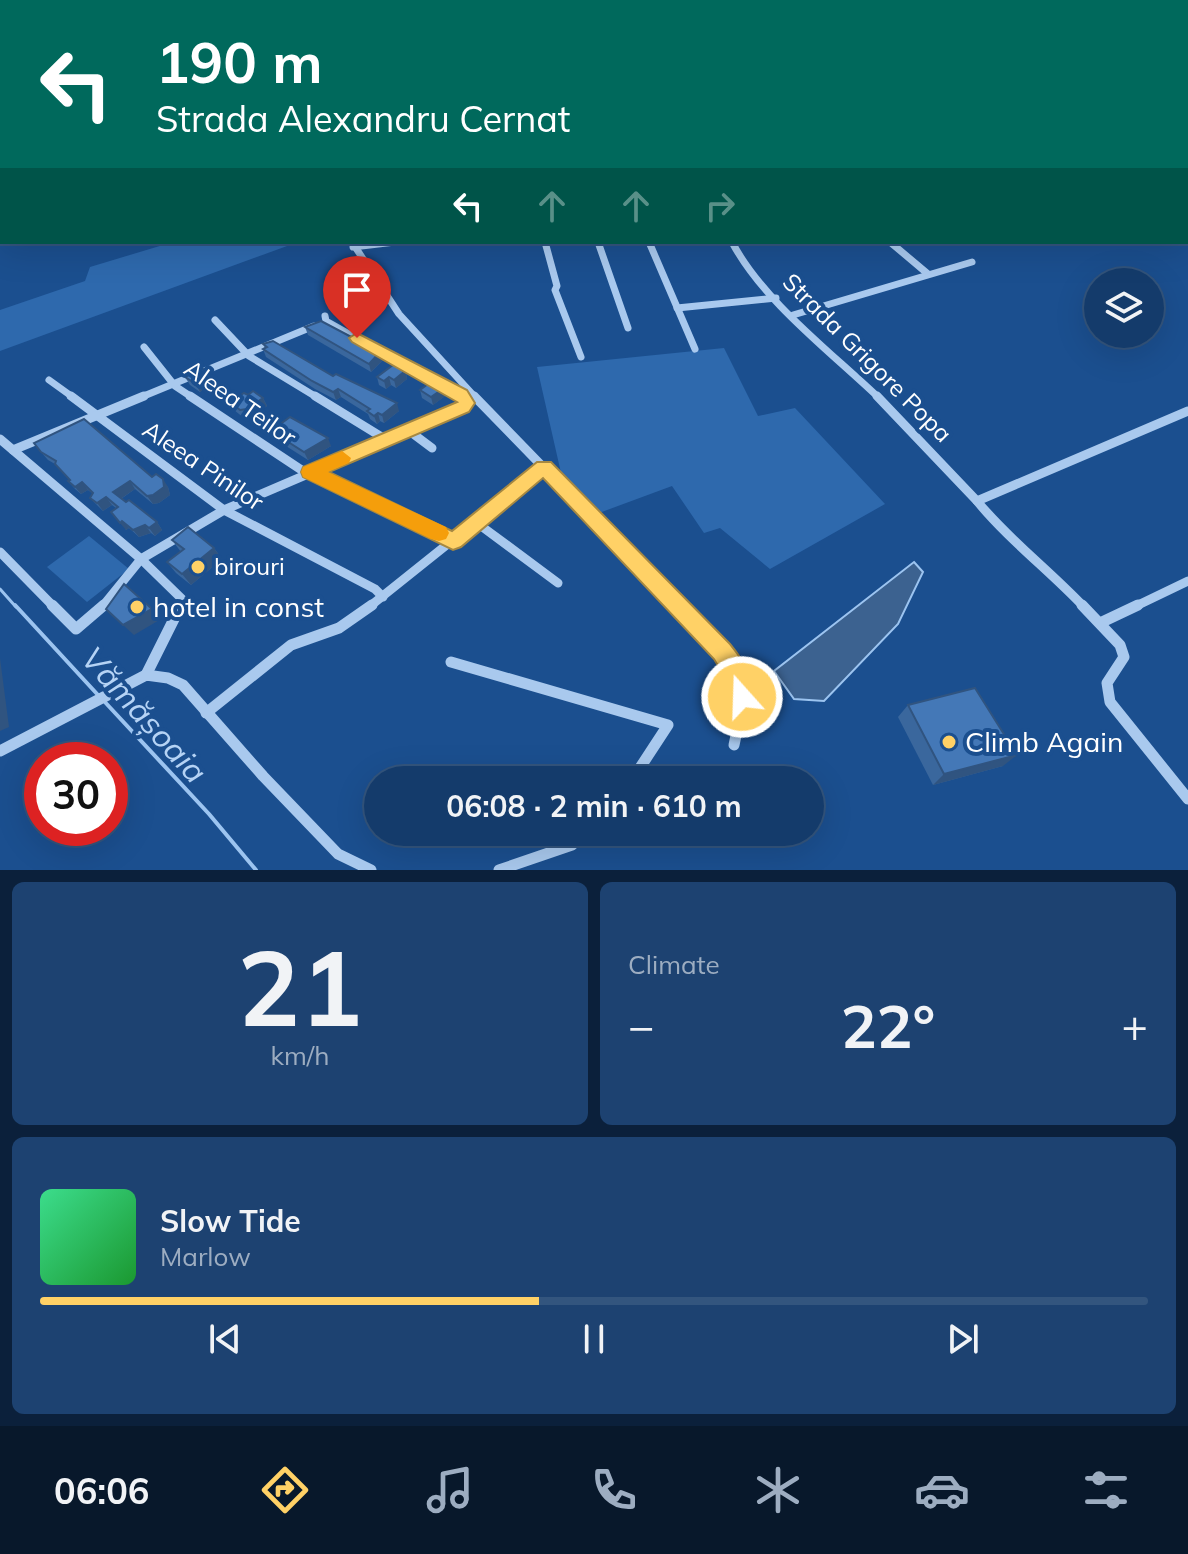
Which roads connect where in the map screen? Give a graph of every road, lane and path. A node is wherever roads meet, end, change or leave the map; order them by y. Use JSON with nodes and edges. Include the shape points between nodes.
{"nodes":[{"id":1,"x":546,"y":244,"type":"edge"},
{"id":2,"x":599,"y":244,"type":"edge"},
{"id":3,"x":650,"y":244,"type":"edge"},
{"id":4,"x":733,"y":244,"type":"edge"},
{"id":5,"x":892,"y":244,"type":"edge"},
{"id":6,"x":353,"y":245,"type":"edge"},
{"id":7,"x":972,"y":262,"type":"dead end"},
{"id":8,"x":928,"y":274,"type":"junction"},
{"id":9,"x":776,"y":298,"type":"junction"},
{"id":10,"x":677,"y":308,"type":"junction"},
{"id":11,"x":793,"y":315,"type":"junction"},
{"id":12,"x":215,"y":320,"type":"dead end"},
{"id":13,"x":628,"y":328,"type":"dead end"},
{"id":14,"x":144,"y":347,"type":"dead end"},
{"id":15,"x":695,"y":349,"type":"dead end"},
{"id":16,"x":246,"y":354,"type":"junction"},
{"id":17,"x":581,"y":357,"type":"dead end"},
{"id":18,"x":49,"y":380,"type":"dead end"},
{"id":19,"x":173,"y":384,"type":"junction"},
{"id":20,"x":1188,"y":411,"type":"edge"},
{"id":21,"x":96,"y":415,"type":"junction"},
{"id":22,"x":408,"y":430,"type":"junction"},
{"id":23,"x":0,"y":439,"type":"edge"},
{"id":24,"x":385,"y":439,"type":"junction"},
{"id":25,"x":432,"y":448,"type":"dead end"},
{"id":26,"x":13,"y":450,"type":"junction"},
{"id":27,"x":544,"y":467,"type":"junction"},
{"id":28,"x":310,"y":472,"type":"junction"},
{"id":29,"x":977,"y":501,"type":"junction"},
{"id":30,"x":224,"y":510,"type":"junction"},
{"id":31,"x":477,"y":523,"type":"junction"},
{"id":32,"x":453,"y":541,"type":"junction"},
{"id":33,"x":0,"y":552,"type":"edge"},
{"id":34,"x":141,"y":559,"type":"junction"},
{"id":35,"x":1188,"y":581,"type":"edge"},
{"id":36,"x":558,"y":583,"type":"dead end"},
{"id":37,"x":383,"y":597,"type":"junction"},
{"id":38,"x":1100,"y":623,"type":"junction"},
{"id":39,"x":451,"y":662,"type":"dead end"},
{"id":40,"x":146,"y":675,"type":"junction"},
{"id":41,"x":206,"y":713,"type":"junction"},
{"id":42,"x":734,"y":745,"type":"dead end"},
{"id":43,"x":0,"y":751,"type":"edge"},
{"id":44,"x":641,"y":766,"type":"edge"},
{"id":45,"x":1188,"y":799,"type":"edge"},
{"id":46,"x":569,"y":846,"type":"edge"},
{"id":47,"x":371,"y":870,"type":"edge"},
{"id":48,"x":499,"y":870,"type":"edge"}],
"edges":[{"from":1,"to":17,"type":"street","via":[[555,290]]},
{"from":2,"to":13,"type":"street"},
{"from":3,"to":10,"type":"street"},
{"from":4,"to":9,"type":"street","name":"Strada Grigore Popa"},
{"from":5,"to":8,"type":"street"},
{"from":6,"to":27,"type":"street","via":[[399,314]]},
{"from":7,"to":8,"type":"street"},
{"from":8,"to":11,"type":"street"},
{"from":9,"to":10,"type":"street"},
{"from":9,"to":11,"type":"street","name":"Strada Grigore Popa"},
{"from":10,"to":15,"type":"street"},
{"from":11,"to":29,"type":"street","name":"Strada Grigore Popa","via":[[935,452]]},
{"from":12,"to":16,"type":"street"},
{"from":14,"to":19,"type":"street","name":"Aleea Teilor"},
{"from":16,"to":19,"type":"street"},
{"from":16,"to":22,"type":"street","via":[[326,318],[467,403]]},
{"from":16,"to":24,"type":"street"},
{"from":18,"to":21,"type":"street","name":"Aleea Pinilor"},
{"from":19,"to":21,"type":"street"},
{"from":19,"to":28,"type":"street","name":"Aleea Teilor"},
{"from":20,"to":29,"type":"street"},
{"from":21,"to":26,"type":"street"},
{"from":21,"to":30,"type":"street","name":"Aleea Pinilor"},
{"from":22,"to":24,"type":"street"},
{"from":22,"to":25,"type":"street"},
{"from":23,"to":26,"type":"street"},
{"from":24,"to":28,"type":"street"},
{"from":26,"to":34,"type":"street"},
{"from":27,"to":31,"type":"street"},
{"from":27,"to":42,"type":"street","via":[[733,666],[742,697]]},
{"from":28,"to":30,"type":"street"},
{"from":28,"to":32,"type":"street","name":"Aleea Teilor"},
{"from":29,"to":38,"type":"street","name":"Strada Grigore Popa","via":[[1002,532],[1049,570]]},
{"from":30,"to":34,"type":"street"},
{"from":30,"to":37,"type":"street","name":"Aleea Pinilor"},
{"from":31,"to":32,"type":"street"},
{"from":31,"to":36,"type":"street"},
{"from":32,"to":37,"type":"street"},
{"from":33,"to":34,"type":"street","via":[[76,629],[98,612]]},
{"from":34,"to":40,"type":"street","via":[[183,600]]},
{"from":35,"to":38,"type":"street"},
{"from":37,"to":41,"type":"street","via":[[339,628],[291,645]]},
{"from":38,"to":45,"type":"street","name":"Strada Grigore Popa","via":[[1124,657],[1107,683],[1110,702]]},
{"from":39,"to":44,"type":"street","via":[[668,725]]},
{"from":40,"to":41,"type":"street","via":[[183,685]]},
{"from":40,"to":43,"type":"street"},
{"from":41,"to":47,"type":"street","via":[[338,854]]},
{"from":46,"to":48,"type":"street"}]}
